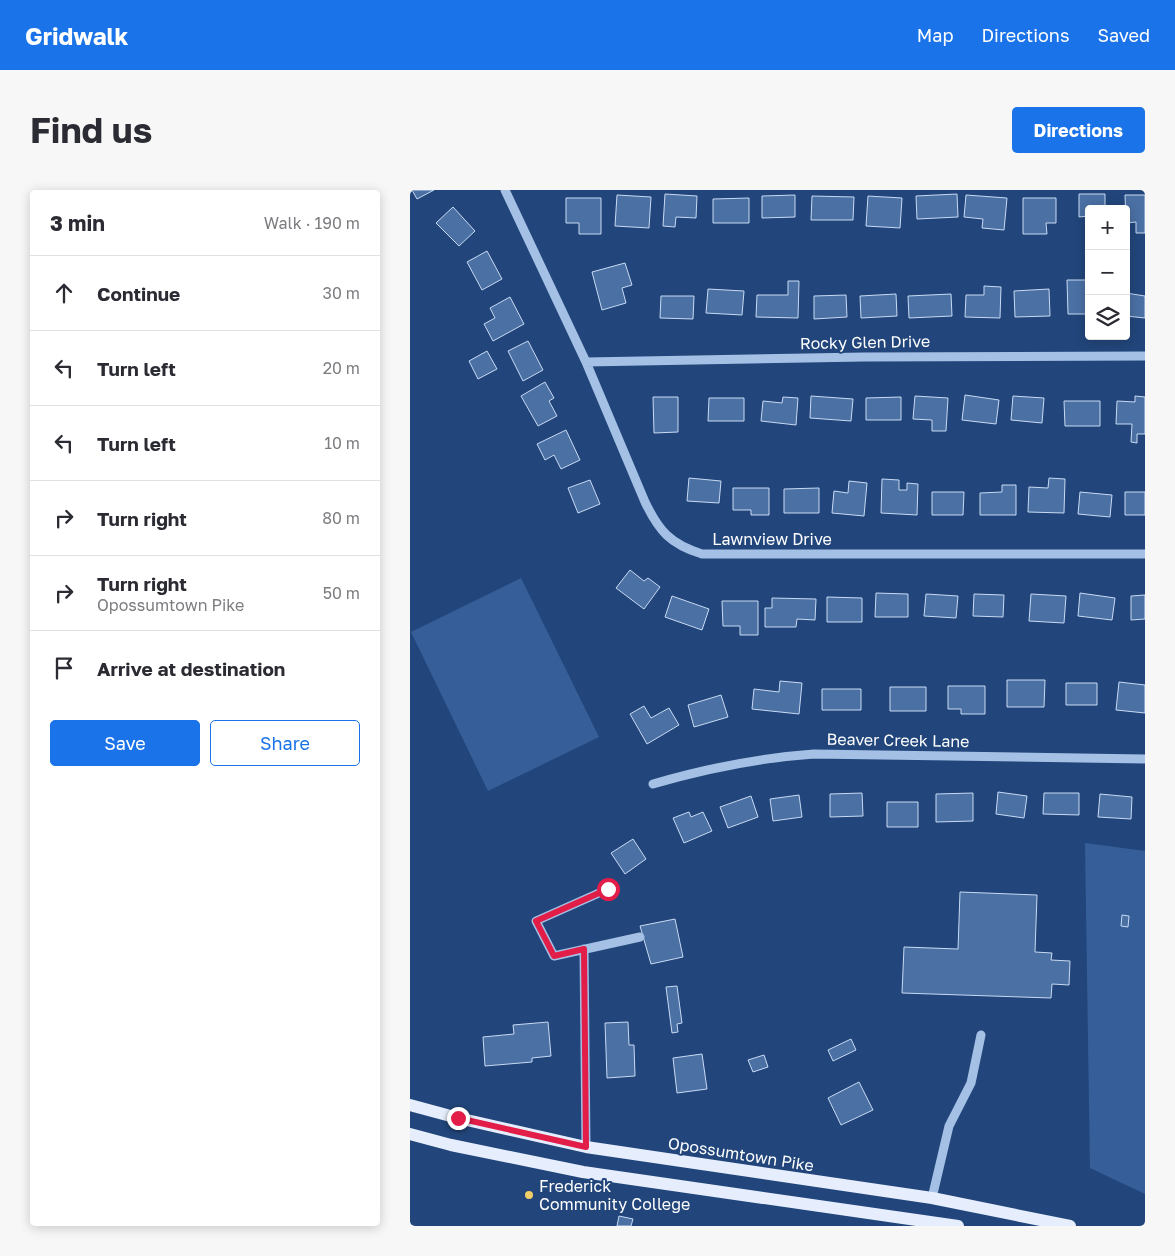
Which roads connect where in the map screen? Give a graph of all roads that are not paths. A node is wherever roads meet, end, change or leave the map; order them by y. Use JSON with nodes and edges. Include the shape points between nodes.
{"nodes":[{"id":1,"x":505,"y":190,"type":"edge"},
{"id":2,"x":1145,"y":356,"type":"edge"},
{"id":3,"x":586,"y":362,"type":"junction"},
{"id":4,"x":1145,"y":554,"type":"edge"},
{"id":5,"x":1145,"y":759,"type":"edge"},
{"id":6,"x":654,"y":784,"type":"dead end"},
{"id":7,"x":608,"y":889,"type":"dead end"},
{"id":8,"x":640,"y":937,"type":"dead end"},
{"id":9,"x":584,"y":949,"type":"junction"},
{"id":10,"x":981,"y":1035,"type":"dead end"},
{"id":11,"x":410,"y":1105,"type":"edge"},
{"id":12,"x":410,"y":1134,"type":"edge"},
{"id":13,"x":586,"y":1147,"type":"junction"},
{"id":14,"x":932,"y":1198,"type":"junction"},
{"id":15,"x":958,"y":1226,"type":"edge"},
{"id":16,"x":1070,"y":1226,"type":"edge"}],
"edges":[{"from":1,"to":3,"type":"street","name":"Lawnview Drive"},
{"from":2,"to":3,"type":"street","name":"Rocky Glen Drive"},
{"from":3,"to":4,"type":"street","name":"Lawnview Drive","via":[[656,524],[682,548],[702,554]]},
{"from":5,"to":6,"type":"street","name":"Beaver Creek Lane","via":[[806,755],[731,763]]},
{"from":7,"to":9,"type":"street","via":[[536,921],[554,956]]},
{"from":8,"to":9,"type":"street"},
{"from":9,"to":13,"type":"street"},
{"from":10,"to":14,"type":"street","via":[[971,1083],[949,1126]]},
{"from":11,"to":13,"type":"main road","name":"Opossumtown Pike"},
{"from":12,"to":15,"type":"main road","via":[[583,1172]]},
{"from":13,"to":14,"type":"main road","name":"Opossumtown Pike"},
{"from":14,"to":16,"type":"main road","name":"Opossumtown Pike"}]}
